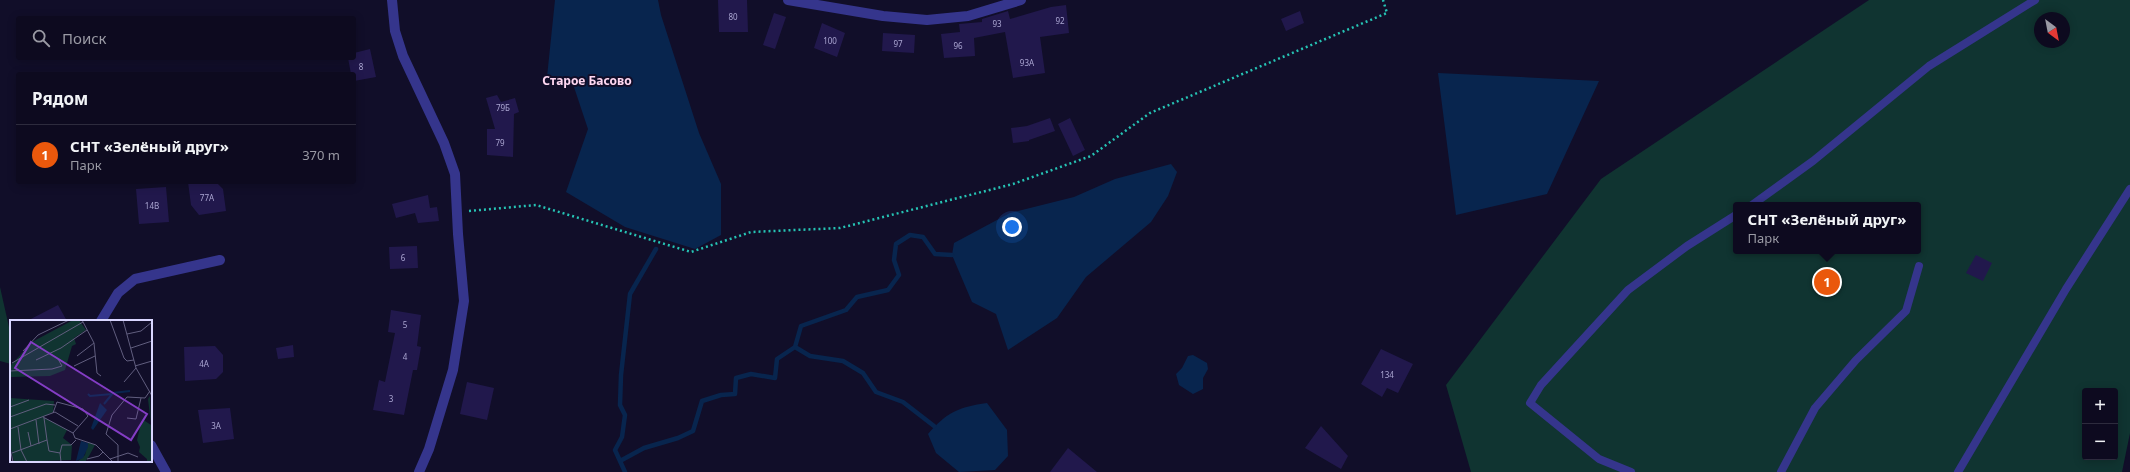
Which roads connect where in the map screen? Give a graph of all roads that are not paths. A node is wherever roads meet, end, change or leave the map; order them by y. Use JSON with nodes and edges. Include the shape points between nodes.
{"nodes":[{"id":1,"x":392,"y":0,"type":"edge"},
{"id":2,"x":788,"y":0,"type":"edge"},
{"id":3,"x":1021,"y":0,"type":"edge"},
{"id":4,"x":2035,"y":0,"type":"edge"},
{"id":5,"x":2130,"y":189,"type":"edge"},
{"id":6,"x":1756,"y":202,"type":"edge"},
{"id":7,"x":1733,"y":217,"type":"edge"},
{"id":8,"x":220,"y":260,"type":"dead end"},
{"id":9,"x":1919,"y":266,"type":"dead end"},
{"id":10,"x":102,"y":320,"type":"edge"},
{"id":11,"x":152,"y":447,"type":"edge"},
{"id":12,"x":166,"y":472,"type":"edge"},
{"id":13,"x":419,"y":472,"type":"edge"},
{"id":14,"x":1631,"y":472,"type":"edge"},
{"id":15,"x":1781,"y":472,"type":"edge"},
{"id":16,"x":1958,"y":472,"type":"edge"}],
"edges":[{"from":1,"to":13,"type":"street","via":[[395,31],[403,56],[444,143],[455,174],[464,301],[453,370],[429,449]]},
{"from":2,"to":3,"type":"street","via":[[883,16],[927,20],[968,16]]},
{"from":4,"to":6,"type":"lane","via":[[1928,66],[1813,161]]},
{"from":5,"to":16,"type":"lane","via":[[2066,289]]},
{"from":7,"to":14,"type":"lane","via":[[1687,246],[1628,290],[1541,385],[1530,403],[1599,458]]},
{"from":8,"to":10,"type":"street","via":[[135,278],[118,293]]},
{"from":9,"to":15,"type":"lane","via":[[1906,311],[1856,360],[1815,408]]},
{"from":11,"to":12,"type":"street"}]}
